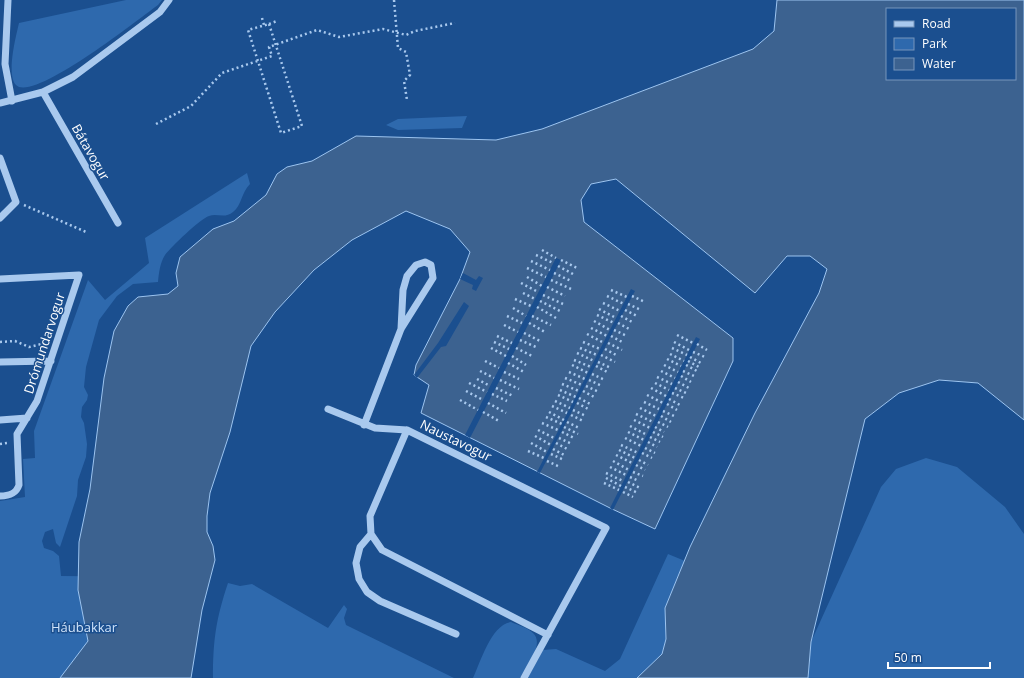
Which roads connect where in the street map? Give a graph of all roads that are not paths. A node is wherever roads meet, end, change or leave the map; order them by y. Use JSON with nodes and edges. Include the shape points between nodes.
{"nodes":[{"id":1,"x":8,"y":0,"type":"edge"},
{"id":2,"x":170,"y":0,"type":"edge"},
{"id":3,"x":2,"y":64,"type":"edge"},
{"id":4,"x":43,"y":92,"type":"junction"},
{"id":5,"x":12,"y":101,"type":"junction"},
{"id":6,"x":0,"y":103,"type":"edge"},
{"id":7,"x":0,"y":158,"type":"edge"},
{"id":8,"x":0,"y":218,"type":"edge"},
{"id":9,"x":118,"y":223,"type":"dead end"},
{"id":10,"x":0,"y":279,"type":"edge"},
{"id":11,"x":401,"y":329,"type":"junction"},
{"id":12,"x":51,"y":360,"type":"junction"},
{"id":13,"x":0,"y":362,"type":"edge"},
{"id":14,"x":328,"y":409,"type":"dead end"},
{"id":15,"x":26,"y":418,"type":"junction"},
{"id":16,"x":0,"y":420,"type":"edge"},
{"id":17,"x":364,"y":425,"type":"junction"},
{"id":18,"x":407,"y":430,"type":"junction"},
{"id":19,"x":0,"y":496,"type":"edge"},
{"id":20,"x":371,"y":534,"type":"junction"},
{"id":21,"x":456,"y":634,"type":"dead end"},
{"id":22,"x":548,"y":635,"type":"junction"},
{"id":23,"x":524,"y":678,"type":"edge"}],
"edges":[{"from":1,"to":3,"type":"street"},
{"from":2,"to":4,"type":"street","via":[[160,12],[74,77]]},
{"from":3,"to":5,"type":"street"},
{"from":4,"to":5,"type":"street"},
{"from":4,"to":9,"type":"street","name":"Bátavogur"},
{"from":5,"to":6,"type":"street"},
{"from":7,"to":8,"type":"street","via":[[16,202]]},
{"from":10,"to":12,"type":"street","name":"Drómundarvogur","via":[[79,275]]},
{"from":11,"to":11,"type":"street","via":[[433,278],[430,265],[425,262],[416,265],[404,282]]},
{"from":11,"to":17,"type":"street"},
{"from":12,"to":13,"type":"street"},
{"from":12,"to":15,"type":"street","name":"Drómundarvogur","via":[[38,401]]},
{"from":14,"to":17,"type":"street"},
{"from":15,"to":16,"type":"street"},
{"from":15,"to":19,"type":"street","name":"Drómundarvogur","via":[[16,434],[19,485],[13,493]]},
{"from":17,"to":18,"type":"street"},
{"from":18,"to":20,"type":"street","name":"Naustavogur","via":[[370,516]]},
{"from":18,"to":22,"type":"street","name":"Naustavogur","via":[[606,528]]},
{"from":20,"to":21,"type":"street","via":[[360,547],[356,563],[359,579],[367,592],[380,601]]},
{"from":20,"to":22,"type":"street","via":[[382,550]]},
{"from":22,"to":23,"type":"street","name":"Naustavogur"}]}
